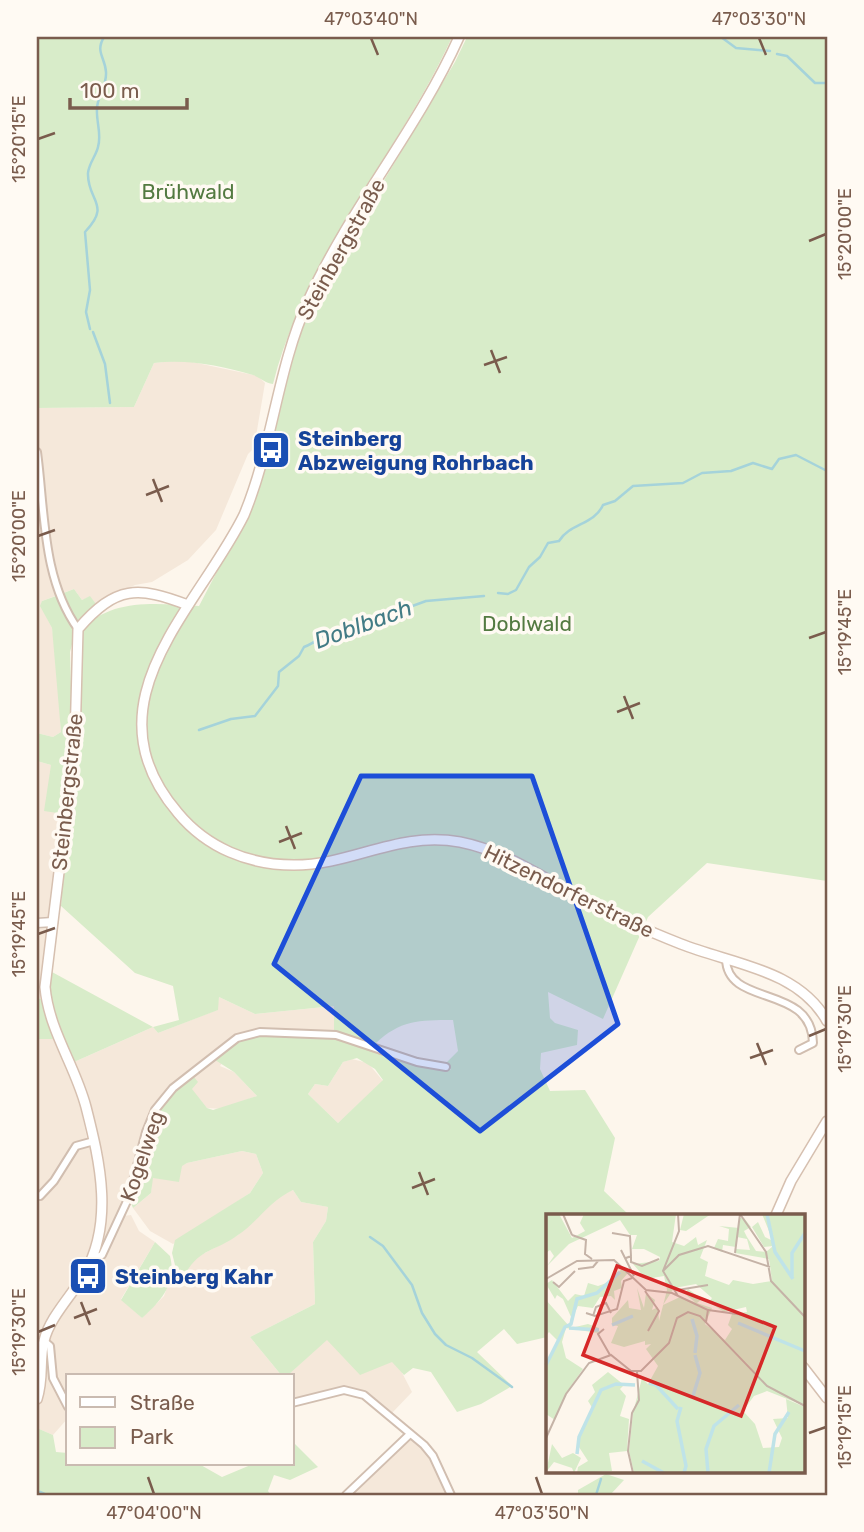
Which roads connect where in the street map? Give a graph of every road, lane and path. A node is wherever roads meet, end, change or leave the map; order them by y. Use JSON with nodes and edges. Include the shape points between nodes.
{"nodes":[{"id":1,"x":459,"y":37,"type":"edge"},
{"id":2,"x":37,"y":452,"type":"edge"},
{"id":3,"x":244,"y":515,"type":"joint"},
{"id":4,"x":188,"y":605,"type":"junction"},
{"id":5,"x":78,"y":629,"type":"junction"},
{"id":6,"x":53,"y":922,"type":"junction"},
{"id":7,"x":37,"y":923,"type":"edge"},
{"id":8,"x":726,"y":960,"type":"junction"},
{"id":9,"x":827,"y":1021,"type":"edge"},
{"id":10,"x":799,"y":1049,"type":"dead end"},
{"id":11,"x":446,"y":1067,"type":"dead end"},
{"id":12,"x":827,"y":1121,"type":"edge"},
{"id":13,"x":94,"y":1141,"type":"junction"},
{"id":14,"x":40,"y":1196,"type":"dead end"},
{"id":15,"x":776,"y":1214,"type":"edge"},
{"id":16,"x":90,"y":1260,"type":"junction"},
{"id":17,"x":44,"y":1341,"type":"junction"},
{"id":18,"x":37,"y":1350,"type":"edge"},
{"id":19,"x":804,"y":1368,"type":"edge"},
{"id":20,"x":827,"y":1398,"type":"edge"},
{"id":21,"x":37,"y":1399,"type":"edge"},
{"id":22,"x":294,"y":1402,"type":"edge"},
{"id":23,"x":66,"y":1404,"type":"edge"},
{"id":24,"x":410,"y":1434,"type":"junction"},
{"id":25,"x":346,"y":1495,"type":"edge"},
{"id":26,"x":452,"y":1495,"type":"edge"}],
"edges":[{"from":1,"to":3,"type":"main road","name":"Steinbergstraße","via":[[309,300],[286,357]]},
{"from":2,"to":5,"type":"street","via":[[51,564],[62,602]]},
{"from":3,"to":4,"type":"main road","name":"Hitzendorferstraße"},
{"from":4,"to":5,"type":"main road","via":[[159,593],[137,591],[107,602]]},
{"from":4,"to":8,"type":"main road","name":"Hitzendorferstraße","via":[[151,671],[143,734],[165,795],[184,820],[211,843],[246,859],[287,865],[319,863],[411,841],[435,839],[476,846],[511,859],[631,923]]},
{"from":5,"to":6,"type":"main road","name":"Steinbergstraße","via":[[75,741]]},
{"from":6,"to":7,"type":"street"},
{"from":6,"to":13,"type":"main road","name":"Steinbergstraße","via":[[45,987],[48,1013],[79,1085]]},
{"from":8,"to":9,"type":"main road","name":"Hitzendorferstraße","via":[[792,985],[808,996]]},
{"from":8,"to":10,"type":"street","via":[[727,973],[734,982],[790,1004],[803,1015],[813,1043]]},
{"from":11,"to":16,"type":"street","name":"Kogelweg","via":[[336,1035],[260,1032],[237,1038],[160,1102],[146,1132],[126,1206],[102,1255]]},
{"from":12,"to":15,"type":"main road"},
{"from":13,"to":14,"type":"street","via":[[76,1146]]},
{"from":13,"to":16,"type":"main road","name":"Steinbergstraße","via":[[103,1201]]},
{"from":16,"to":17,"type":"main road","name":"Steinbergstraße"},
{"from":17,"to":18,"type":"street"},
{"from":17,"to":21,"type":"main road"},
{"from":17,"to":23,"type":"street","via":[[50,1346],[53,1378]]},
{"from":19,"to":20,"type":"main road"},
{"from":22,"to":24,"type":"street","via":[[352,1390],[370,1399]]},
{"from":24,"to":25,"type":"street"},
{"from":24,"to":26,"type":"street","via":[[433,1456]]}]}
